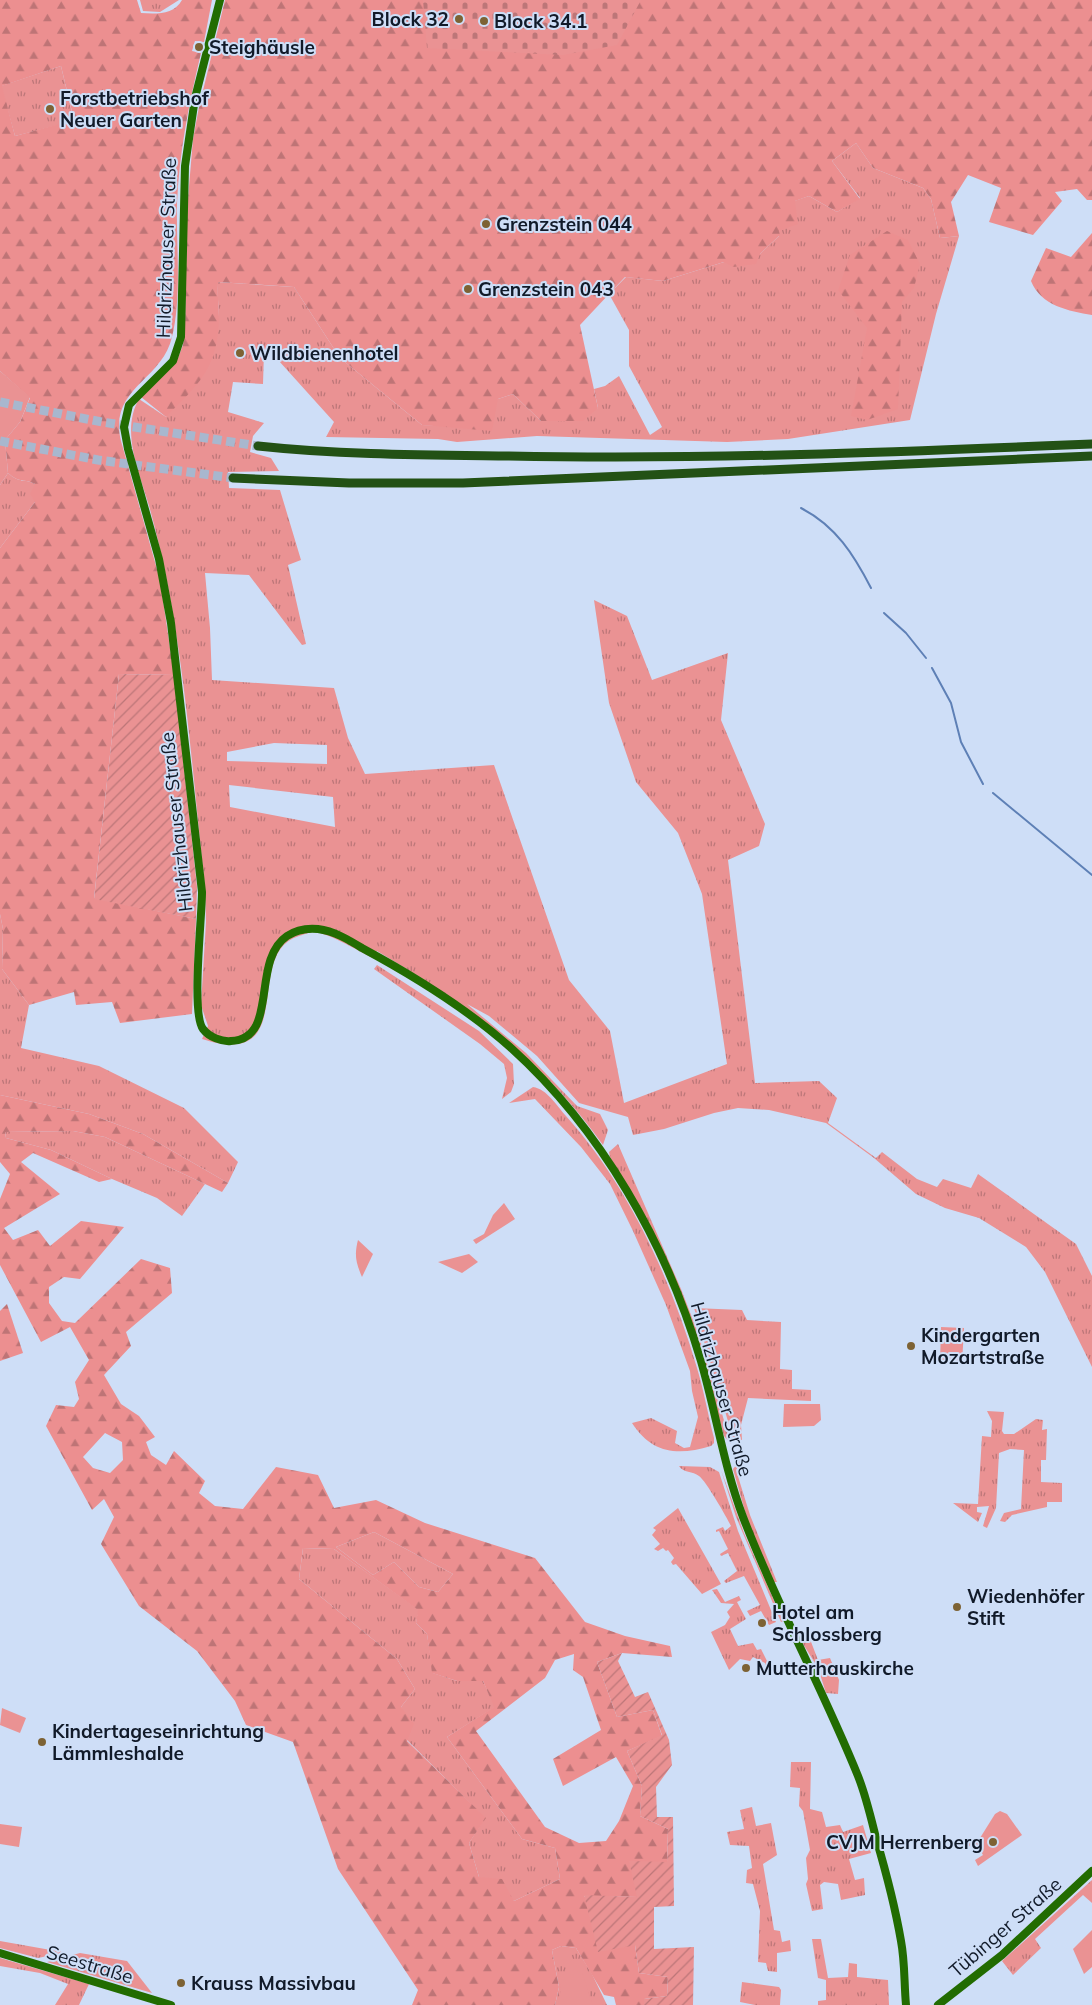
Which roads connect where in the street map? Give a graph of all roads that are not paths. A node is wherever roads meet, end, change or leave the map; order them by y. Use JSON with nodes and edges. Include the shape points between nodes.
{"nodes":[{"id":1,"x":220,"y":0,"type":"edge"},
{"id":2,"x":1092,"y":444,"type":"edge"},
{"id":3,"x":258,"y":446,"type":"tunnel mouth"},
{"id":4,"x":1092,"y":456,"type":"edge"},
{"id":5,"x":233,"y":478,"type":"tunnel mouth"},
{"id":6,"x":1092,"y":1872,"type":"edge"},
{"id":7,"x":0,"y":1952,"type":"edge"},
{"id":8,"x":905,"y":1985,"type":"junction"},
{"id":9,"x":171,"y":2005,"type":"edge"},
{"id":10,"x":906,"y":2005,"type":"edge"},
{"id":11,"x":912,"y":2005,"type":"edge"},
{"id":12,"x":938,"y":2005,"type":"edge"}],
"edges":[{"from":1,"to":8,"type":"main road","name":"Hildrizhauser Straße","via":[[195,98],[185,166],[179,345],[173,361],[129,404],[124,423],[159,559],[171,623],[202,892],[196,1002],[198,1018],[203,1029],[226,1042],[249,1034],[258,1024],[262,1012],[267,964],[279,943],[297,930],[319,929],[337,934],[454,1003],[510,1047],[594,1140],[630,1198],[681,1304],[701,1361],[741,1513],[858,1777],[898,1928]]},
{"from":2,"to":3,"type":"highway","via":[[771,456],[430,456]]},
{"from":4,"to":5,"type":"highway","via":[[463,483],[295,482]]},
{"from":6,"to":12,"type":"main road","name":"Tübinger Straße","via":[[1002,1956]]},
{"from":7,"to":9,"type":"main road","name":"Seestraße"},
{"from":8,"to":10,"type":"main road","name":"Hildrizhauser Straße"},
{"from":8,"to":11,"type":"main road","name":"Hildrizhauser Straße"}]}
